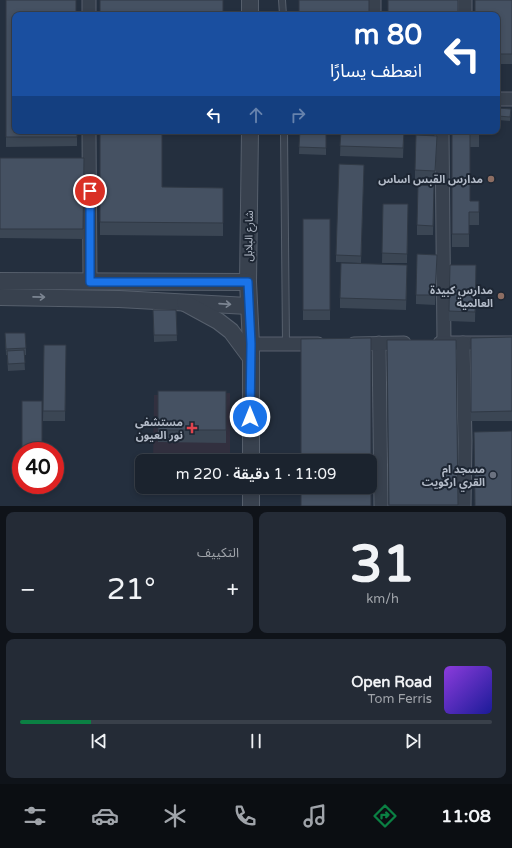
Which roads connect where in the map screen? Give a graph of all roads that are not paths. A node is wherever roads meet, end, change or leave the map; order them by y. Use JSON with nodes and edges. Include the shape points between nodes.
{"nodes":[{"id":1,"x":89,"y":0,"type":"edge"},
{"id":2,"x":250,"y":0,"type":"edge"},
{"id":3,"x":282,"y":0,"type":"edge"},
{"id":4,"x":374,"y":0,"type":"edge"},
{"id":5,"x":465,"y":0,"type":"edge"},
{"id":6,"x":89,"y":12,"type":"edge"},
{"id":7,"x":250,"y":12,"type":"edge"},
{"id":8,"x":282,"y":12,"type":"edge"},
{"id":9,"x":374,"y":12,"type":"edge"},
{"id":10,"x":465,"y":12,"type":"edge"},
{"id":11,"x":500,"y":99,"type":"edge"},
{"id":12,"x":512,"y":99,"type":"edge"},
{"id":13,"x":89,"y":134,"type":"edge"},
{"id":14,"x":250,"y":134,"type":"edge"},
{"id":15,"x":284,"y":134,"type":"edge"},
{"id":16,"x":442,"y":134,"type":"edge"},
{"id":17,"x":74,"y":161,"type":"edge"},
{"id":18,"x":89,"y":161,"type":"junction"},
{"id":19,"x":0,"y":281,"type":"edge"},
{"id":20,"x":90,"y":282,"type":"junction"},
{"id":21,"x":248,"y":282,"type":"junction"},
{"id":22,"x":0,"y":297,"type":"edge"},
{"id":23,"x":182,"y":302,"type":"junction"},
{"id":24,"x":248,"y":306,"type":"junction"},
{"id":25,"x":512,"y":342,"type":"edge"},
{"id":26,"x":379,"y":343,"type":"junction"},
{"id":27,"x":415,"y":343,"type":"edge"},
{"id":28,"x":429,"y":343,"type":"edge"},
{"id":29,"x":444,"y":343,"type":"junction"},
{"id":30,"x":463,"y":343,"type":"junction"},
{"id":31,"x":286,"y":344,"type":"junction"},
{"id":32,"x":251,"y":351,"type":"junction"},
{"id":33,"x":481,"y":441,"type":"edge"},
{"id":34,"x":465,"y":442,"type":"junction"},
{"id":35,"x":251,"y":454,"type":"edge"},
{"id":36,"x":251,"y":494,"type":"edge"},
{"id":37,"x":251,"y":506,"type":"edge"},
{"id":38,"x":381,"y":506,"type":"edge"},
{"id":39,"x":464,"y":506,"type":"edge"}],
"edges":[{"from":1,"to":6,"type":"street"},
{"from":2,"to":7,"type":"street"},
{"from":3,"to":8,"type":"lane"},
{"from":4,"to":9,"type":"street"},
{"from":5,"to":10,"type":"street"},
{"from":11,"to":12,"type":"street"},
{"from":13,"to":18,"type":"street"},
{"from":14,"to":21,"type":"street","name":"شارع البلابل"},
{"from":15,"to":31,"type":"lane"},
{"from":16,"to":29,"type":"street"},
{"from":17,"to":18,"type":"street"},
{"from":18,"to":20,"type":"street"},
{"from":19,"to":20,"type":"street"},
{"from":20,"to":21,"type":"street"},
{"from":21,"to":24,"type":"street","name":"شارع البلابل"},
{"from":22,"to":23,"type":"street","one_way":true},
{"from":23,"to":24,"type":"street","one_way":true},
{"from":23,"to":32,"type":"street","via":[[218,321]]},
{"from":24,"to":32,"type":"street","name":"شارع البلابل"},
{"from":25,"to":30,"type":"street"},
{"from":26,"to":27,"type":"street"},
{"from":26,"to":31,"type":"street"},
{"from":26,"to":38,"type":"street"},
{"from":28,"to":29,"type":"street"},
{"from":29,"to":30,"type":"street"},
{"from":30,"to":34,"type":"street"},
{"from":31,"to":32,"type":"street"},
{"from":32,"to":35,"type":"street","name":"شارع البلابل"},
{"from":33,"to":34,"type":"street"},
{"from":34,"to":39,"type":"street"},
{"from":36,"to":37,"type":"street"}]}
